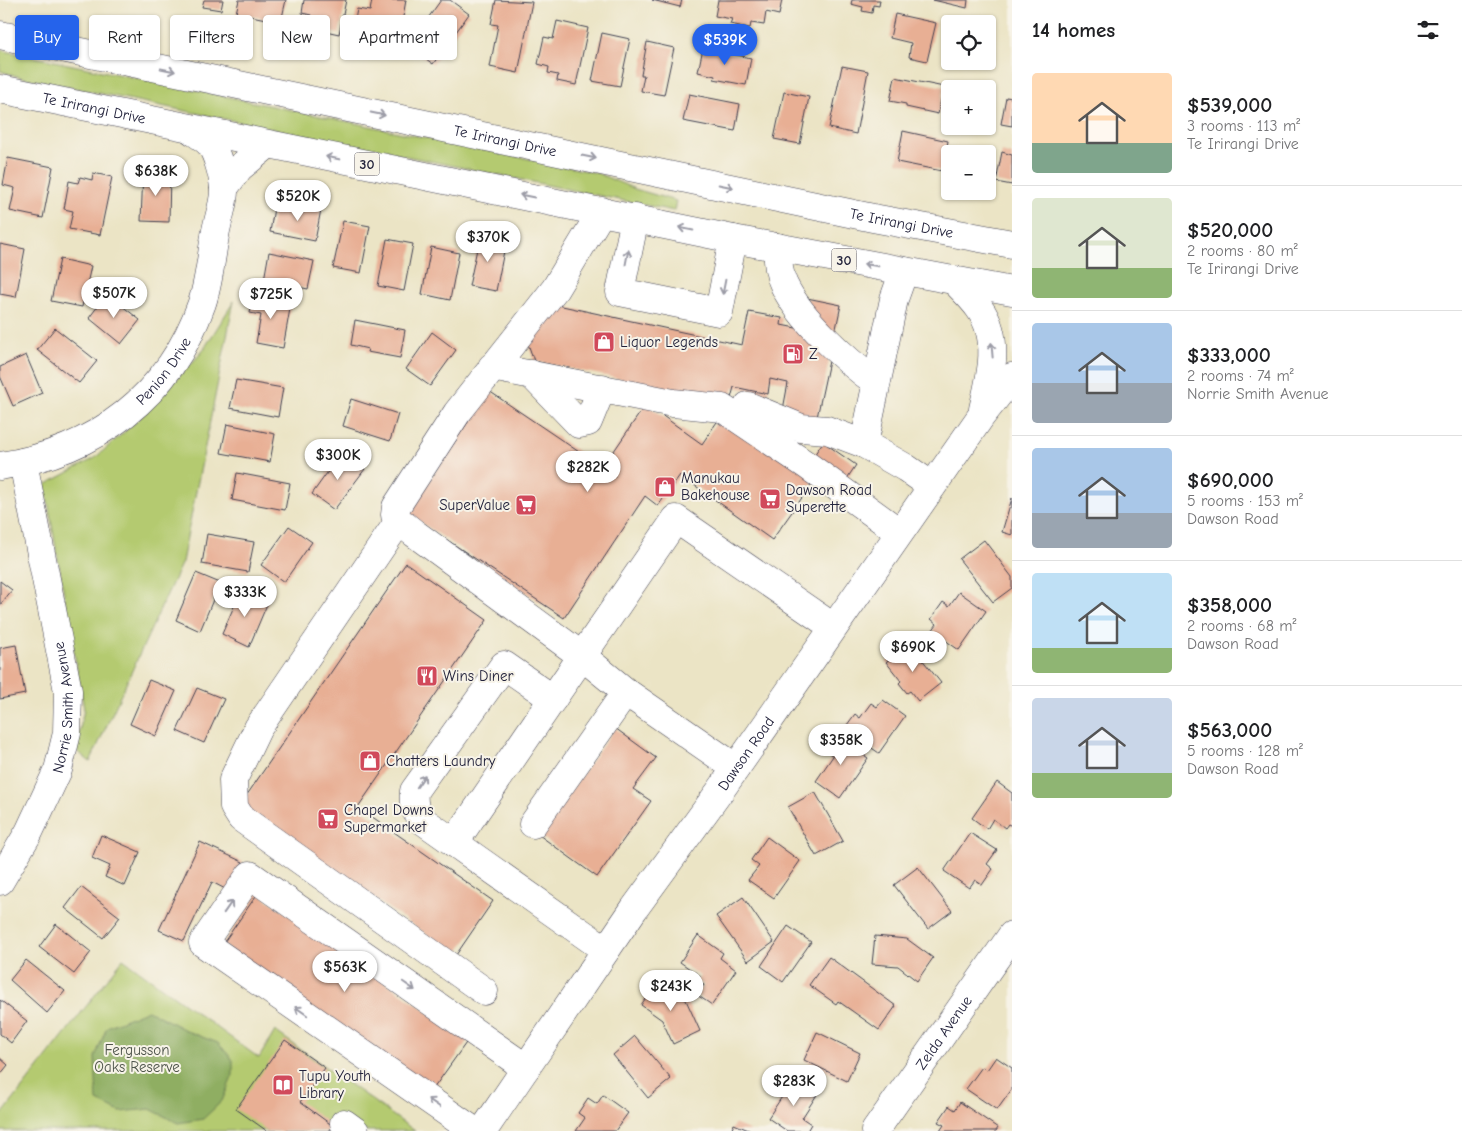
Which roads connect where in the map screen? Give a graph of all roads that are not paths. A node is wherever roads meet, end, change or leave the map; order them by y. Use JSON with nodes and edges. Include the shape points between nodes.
{"nodes":[{"id":1,"x":0,"y":36,"type":"edge"},
{"id":2,"x":0,"y":89,"type":"edge"},
{"id":3,"x":189,"y":128,"type":"junction"},
{"id":4,"x":267,"y":145,"type":"junction"},
{"id":5,"x":224,"y":188,"type":"junction"},
{"id":6,"x":602,"y":211,"type":"junction"},
{"id":7,"x":635,"y":218,"type":"junction"},
{"id":8,"x":1012,"y":230,"type":"edge"},
{"id":9,"x":971,"y":236,"type":"junction"},
{"id":10,"x":733,"y":239,"type":"junction"},
{"id":11,"x":1012,"y":244,"type":"edge"},
{"id":12,"x":777,"y":247,"type":"junction"},
{"id":13,"x":904,"y":271,"type":"junction"},
{"id":14,"x":954,"y":280,"type":"junction"},
{"id":15,"x":1012,"y":291,"type":"edge"},
{"id":16,"x":492,"y":367,"type":"junction"},
{"id":17,"x":531,"y":374,"type":"junction"},
{"id":18,"x":1012,"y":377,"type":"edge"},
{"id":19,"x":876,"y":382,"type":"junction"},
{"id":20,"x":602,"y":388,"type":"junction"},
{"id":21,"x":1012,"y":392,"type":"edge"},
{"id":22,"x":748,"y":406,"type":"dead end"},
{"id":23,"x":982,"y":415,"type":"junction"},
{"id":24,"x":864,"y":444,"type":"junction"},
{"id":25,"x":11,"y":464,"type":"edge"},
{"id":26,"x":932,"y":486,"type":"junction"},
{"id":27,"x":398,"y":521,"type":"junction"},
{"id":28,"x":899,"y":532,"type":"junction"},
{"id":29,"x":833,"y":627,"type":"junction"},
{"id":30,"x":582,"y":656,"type":"junction"},
{"id":31,"x":626,"y":692,"type":"junction"},
{"id":32,"x":553,"y":699,"type":"junction"},
{"id":33,"x":736,"y":768,"type":"junction"},
{"id":34,"x":533,"y":824,"type":"dead end"},
{"id":35,"x":454,"y":843,"type":"junction"},
{"id":36,"x":0,"y":881,"type":"edge"},
{"id":37,"x":1012,"y":935,"type":"edge"},
{"id":38,"x":606,"y":950,"type":"junction"},
{"id":39,"x":484,"y":991,"type":"dead end"},
{"id":40,"x":526,"y":1068,"type":"junction"},
{"id":41,"x":474,"y":1131,"type":"edge"},
{"id":42,"x":483,"y":1131,"type":"edge"},
{"id":43,"x":875,"y":1131,"type":"edge"}],
"edges":[{"from":1,"to":9,"type":"main road","name":"Te Irirangi Drive","one_way":true},
{"from":2,"to":3,"type":"main road","name":"Te Irirangi Drive","number":"30"},
{"from":3,"to":4,"type":"main road","name":"Te Irirangi Drive","number":"30"},
{"from":3,"to":5,"type":"main road","name":"Penion Drive","via":[[210,144]]},
{"from":4,"to":5,"type":"main road","name":"Penion Drive","via":[[239,168]]},
{"from":6,"to":4,"type":"main road","name":"Te Irirangi Drive","number":"30","one_way":true},
{"from":5,"to":25,"type":"main road","name":"Penion Drive","via":[[202,302],[172,364],[142,401],[113,423],[66,450]]},
{"from":6,"to":7,"type":"main road","name":"Te Irirangi Drive","number":"30"},
{"from":6,"to":16,"type":"main road","via":[[555,289]]},
{"from":10,"to":7,"type":"main road","name":"Te Irirangi Drive","number":"30","one_way":true},
{"from":10,"to":7,"type":"main road","one_way":true,"via":[[719,312],[620,292]]},
{"from":8,"to":9,"type":"main road"},
{"from":9,"to":11,"type":"main road","name":"Te Irirangi Drive"},
{"from":10,"to":12,"type":"main road","name":"Te Irirangi Drive","number":"30"},
{"from":13,"to":12,"type":"main road","name":"Te Irirangi Drive","number":"30","one_way":true},
{"from":12,"to":19,"type":"main road","via":[[784,286],[801,310],[848,362]]},
{"from":13,"to":14,"type":"main road","name":"Te Irirangi Drive","number":"30"},
{"from":13,"to":19,"type":"main road","via":[[894,299]]},
{"from":14,"to":15,"type":"main road","name":"Te Irirangi Drive","number":"30"},
{"from":23,"to":14,"type":"main road","one_way":true,"via":[[994,353],[989,326],[980,309]]},
{"from":16,"to":17,"type":"main road"},
{"from":16,"to":27,"type":"main road","via":[[457,413],[396,507]]},
{"from":17,"to":20,"type":"main road"},
{"from":17,"to":20,"type":"main road","via":[[580,424],[588,422]]},
{"from":18,"to":23,"type":"main road","name":"Dawson Road"},
{"from":19,"to":24,"type":"main road"},
{"from":20,"to":28,"type":"main road","via":[[673,403],[722,408]]},
{"from":21,"to":23,"type":"main road"},
{"from":22,"to":24,"type":"main road","via":[[801,428],[828,430]]},
{"from":23,"to":26,"type":"main road","name":"Dawson Road"},
{"from":24,"to":26,"type":"main road"},
{"from":25,"to":36,"type":"main road","name":"Norrie Smith Avenue","via":[[68,691],[67,733],[58,770],[29,832]]},
{"from":26,"to":28,"type":"main road","name":"Dawson Road"},
{"from":27,"to":30,"type":"main road"},
{"from":27,"to":39,"type":"main road","via":[[258,728],[233,780],[234,807],[242,818],[307,866]]},
{"from":28,"to":29,"type":"main road","name":"Dawson Road"},
{"from":29,"to":30,"type":"main road","via":[[676,519]]},
{"from":29,"to":33,"type":"main road","name":"Dawson Road"},
{"from":30,"to":31,"type":"main road"},
{"from":30,"to":32,"type":"main road"},
{"from":31,"to":33,"type":"main road"},
{"from":31,"to":34,"type":"main road"},
{"from":32,"to":35,"type":"main road"},
{"from":35,"to":32,"type":"main road","one_way":true,"via":[[415,812],[414,791],[424,776],[504,664]]},
{"from":33,"to":38,"type":"main road","name":"Dawson Road"},
{"from":35,"to":38,"type":"main road"},
{"from":37,"to":43,"type":"main road","name":"Zelda Avenue"},
{"from":38,"to":40,"type":"main road","name":"Dawson Road"},
{"from":41,"to":40,"type":"main road","one_way":true,"via":[[203,943],[250,875]]},
{"from":40,"to":42,"type":"main road","name":"Dawson Road"}]}
